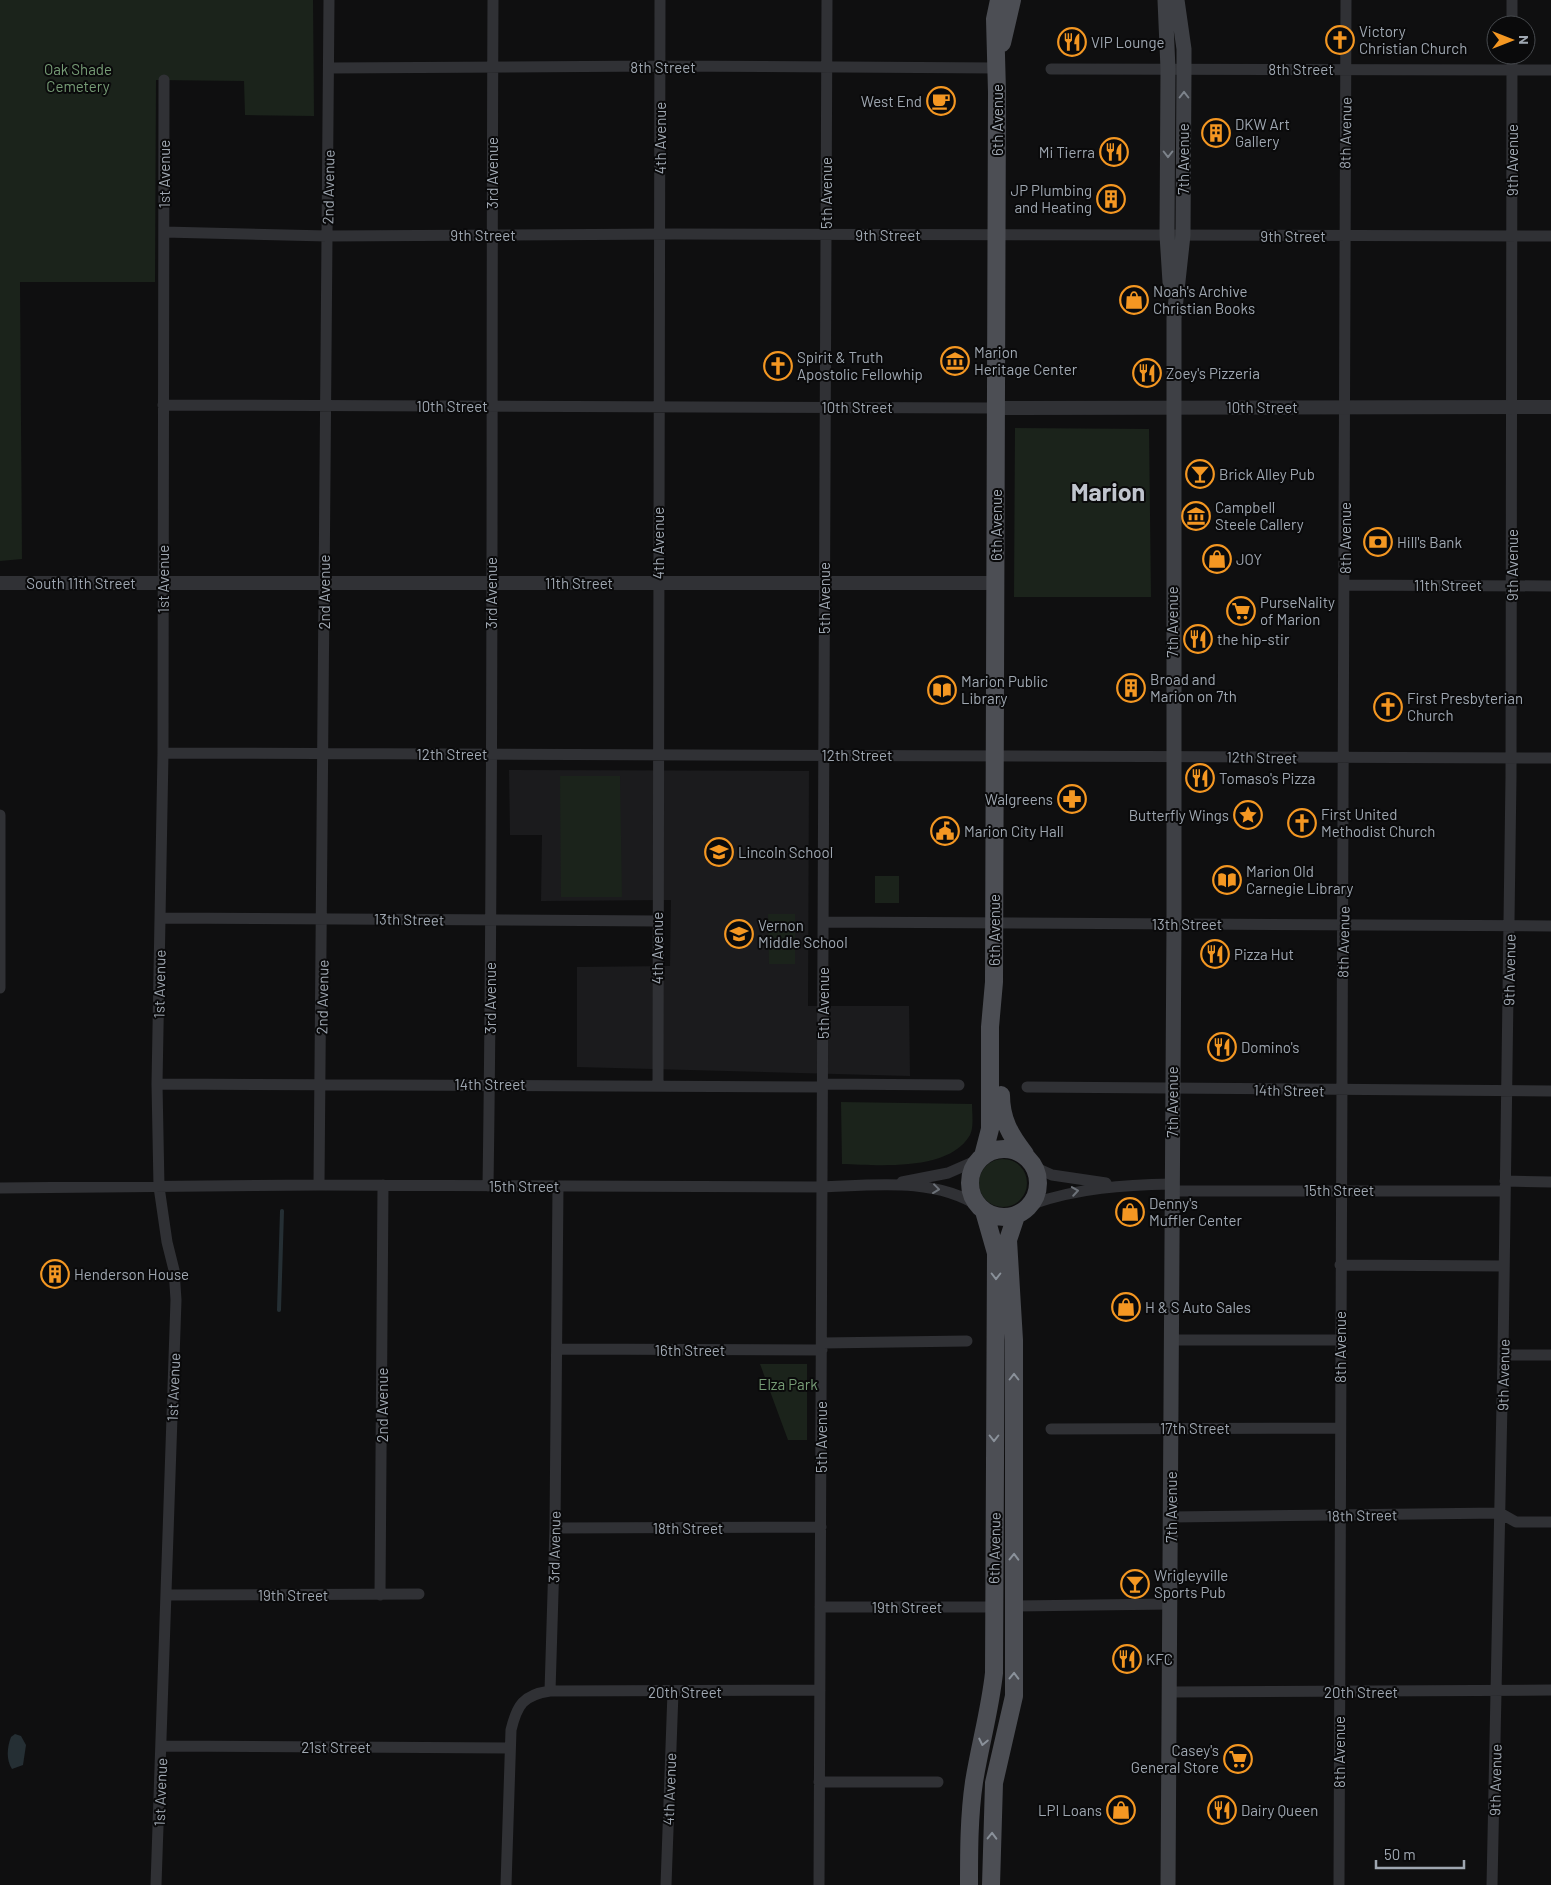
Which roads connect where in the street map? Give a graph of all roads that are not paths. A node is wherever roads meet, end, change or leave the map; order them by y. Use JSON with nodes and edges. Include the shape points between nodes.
{"nodes":[{"id":1,"x":329,"y":0,"type":"edge"},
{"id":2,"x":493,"y":0,"type":"edge"},
{"id":3,"x":660,"y":0,"type":"edge"},
{"id":4,"x":827,"y":0,"type":"edge"},
{"id":5,"x":998,"y":0,"type":"edge"},
{"id":6,"x":1012,"y":0,"type":"edge"},
{"id":7,"x":1165,"y":0,"type":"edge"},
{"id":8,"x":1177,"y":0,"type":"edge"},
{"id":9,"x":1346,"y":0,"type":"edge"},
{"id":10,"x":1512,"y":0,"type":"edge"},
{"id":11,"x":1512,"y":15,"type":"edge"},
{"id":12,"x":1512,"y":65,"type":"edge"},
{"id":13,"x":660,"y":66,"type":"junction"},
{"id":14,"x":492,"y":67,"type":"junction"},
{"id":15,"x":329,"y":68,"type":"junction"},
{"id":16,"x":827,"y":68,"type":"junction"},
{"id":17,"x":997,"y":68,"type":"junction"},
{"id":18,"x":1051,"y":69,"type":"dead end"},
{"id":19,"x":1168,"y":70,"type":"junction"},
{"id":20,"x":1184,"y":70,"type":"junction"},
{"id":21,"x":1346,"y":70,"type":"junction"},
{"id":22,"x":1512,"y":70,"type":"junction"},
{"id":23,"x":1551,"y":70,"type":"edge"},
{"id":24,"x":164,"y":80,"type":"dead end"},
{"id":25,"x":164,"y":232,"type":"junction"},
{"id":26,"x":660,"y":234,"type":"junction"},
{"id":27,"x":826,"y":235,"type":"junction"},
{"id":28,"x":997,"y":235,"type":"junction"},
{"id":29,"x":1167,"y":235,"type":"junction"},
{"id":30,"x":1183,"y":235,"type":"junction"},
{"id":31,"x":327,"y":236,"type":"junction"},
{"id":32,"x":492,"y":236,"type":"junction"},
{"id":33,"x":1345,"y":236,"type":"junction"},
{"id":34,"x":1512,"y":236,"type":"junction"},
{"id":35,"x":1551,"y":236,"type":"edge"},
{"id":36,"x":1174,"y":318,"type":"junction"},
{"id":37,"x":163,"y":405,"type":"junction"},
{"id":38,"x":326,"y":405,"type":"junction"},
{"id":39,"x":491,"y":406,"type":"junction"},
{"id":40,"x":658,"y":406,"type":"junction"},
{"id":41,"x":824,"y":406,"type":"junction"},
{"id":42,"x":1345,"y":407,"type":"junction"},
{"id":43,"x":1512,"y":407,"type":"junction"},
{"id":44,"x":1551,"y":407,"type":"edge"},
{"id":45,"x":995,"y":408,"type":"junction"},
{"id":46,"x":1173,"y":408,"type":"junction"},
{"id":47,"x":658,"y":582,"type":"junction"},
{"id":48,"x":0,"y":583,"type":"edge"},
{"id":49,"x":324,"y":583,"type":"junction"},
{"id":50,"x":491,"y":583,"type":"junction"},
{"id":51,"x":996,"y":583,"type":"junction"},
{"id":52,"x":162,"y":584,"type":"junction"},
{"id":53,"x":825,"y":584,"type":"junction"},
{"id":54,"x":1344,"y":585,"type":"junction"},
{"id":55,"x":1512,"y":586,"type":"junction"},
{"id":56,"x":1551,"y":586,"type":"edge"},
{"id":57,"x":163,"y":753,"type":"junction"},
{"id":58,"x":323,"y":754,"type":"junction"},
{"id":59,"x":493,"y":754,"type":"junction"},
{"id":60,"x":659,"y":755,"type":"junction"},
{"id":61,"x":823,"y":755,"type":"junction"},
{"id":62,"x":995,"y":756,"type":"junction"},
{"id":63,"x":1173,"y":756,"type":"junction"},
{"id":64,"x":1344,"y":758,"type":"junction"},
{"id":65,"x":1511,"y":758,"type":"junction"},
{"id":66,"x":1551,"y":758,"type":"edge"},
{"id":67,"x":0,"y":815,"type":"edge"},
{"id":68,"x":323,"y":917,"type":"junction"},
{"id":69,"x":160,"y":918,"type":"junction"},
{"id":70,"x":491,"y":920,"type":"junction"},
{"id":71,"x":658,"y":921,"type":"junction"},
{"id":72,"x":823,"y":922,"type":"junction"},
{"id":73,"x":994,"y":922,"type":"junction"},
{"id":74,"x":1174,"y":924,"type":"junction"},
{"id":75,"x":1343,"y":924,"type":"junction"},
{"id":76,"x":1509,"y":926,"type":"junction"},
{"id":77,"x":1551,"y":926,"type":"edge"},
{"id":78,"x":994,"y":982,"type":"junction"},
{"id":79,"x":0,"y":988,"type":"edge"},
{"id":80,"x":157,"y":1084,"type":"junction"},
{"id":81,"x":320,"y":1084,"type":"junction"},
{"id":82,"x":490,"y":1084,"type":"junction"},
{"id":83,"x":959,"y":1085,"type":"dead end"},
{"id":84,"x":658,"y":1086,"type":"junction"},
{"id":85,"x":823,"y":1086,"type":"junction"},
{"id":86,"x":1027,"y":1088,"type":"dead end"},
{"id":87,"x":1172,"y":1089,"type":"junction"},
{"id":88,"x":1340,"y":1090,"type":"junction"},
{"id":89,"x":1507,"y":1091,"type":"junction"},
{"id":90,"x":1551,"y":1091,"type":"edge"},
{"id":91,"x":981,"y":1157,"type":"junction"},
{"id":92,"x":1032,"y":1163,"type":"junction"},
{"id":93,"x":1551,"y":1182,"type":"edge"},
{"id":94,"x":319,"y":1185,"type":"junction"},
{"id":95,"x":383,"y":1185,"type":"junction"},
{"id":96,"x":888,"y":1185,"type":"junction"},
{"id":97,"x":1120,"y":1185,"type":"junction"},
{"id":98,"x":488,"y":1186,"type":"junction"},
{"id":99,"x":558,"y":1186,"type":"junction"},
{"id":100,"x":1505,"y":1186,"type":"junction"},
{"id":101,"x":159,"y":1187,"type":"junction"},
{"id":102,"x":823,"y":1187,"type":"junction"},
{"id":103,"x":0,"y":1188,"type":"edge"},
{"id":104,"x":1172,"y":1188,"type":"junction"},
{"id":105,"x":1340,"y":1190,"type":"junction"},
{"id":106,"x":1032,"y":1204,"type":"junction"},
{"id":107,"x":982,"y":1209,"type":"junction"},
{"id":108,"x":1016,"y":1216,"type":"junction"},
{"id":109,"x":1340,"y":1265,"type":"junction"},
{"id":110,"x":1504,"y":1266,"type":"junction"},
{"id":111,"x":1171,"y":1340,"type":"junction"},
{"id":112,"x":1340,"y":1340,"type":"junction"},
{"id":113,"x":967,"y":1341,"type":"dead end"},
{"id":114,"x":822,"y":1346,"type":"junction"},
{"id":115,"x":557,"y":1350,"type":"junction"},
{"id":116,"x":1504,"y":1355,"type":"junction"},
{"id":117,"x":1551,"y":1355,"type":"edge"},
{"id":118,"x":1171,"y":1427,"type":"junction"},
{"id":119,"x":1339,"y":1428,"type":"junction"},
{"id":120,"x":1051,"y":1429,"type":"dead end"},
{"id":121,"x":1500,"y":1513,"type":"junction"},
{"id":122,"x":1339,"y":1516,"type":"junction"},
{"id":123,"x":1171,"y":1517,"type":"junction"},
{"id":124,"x":1551,"y":1522,"type":"edge"},
{"id":125,"x":821,"y":1527,"type":"junction"},
{"id":126,"x":555,"y":1528,"type":"junction"},
{"id":127,"x":419,"y":1594,"type":"dead end"},
{"id":128,"x":380,"y":1595,"type":"junction"},
{"id":129,"x":166,"y":1596,"type":"junction"},
{"id":130,"x":1170,"y":1604,"type":"junction"},
{"id":131,"x":993,"y":1606,"type":"junction"},
{"id":132,"x":1013,"y":1606,"type":"junction"},
{"id":133,"x":820,"y":1607,"type":"junction"},
{"id":134,"x":820,"y":1690,"type":"junction"},
{"id":135,"x":1551,"y":1690,"type":"edge"},
{"id":136,"x":550,"y":1691,"type":"junction"},
{"id":137,"x":673,"y":1692,"type":"junction"},
{"id":138,"x":1170,"y":1692,"type":"junction"},
{"id":139,"x":1338,"y":1692,"type":"junction"},
{"id":140,"x":1497,"y":1692,"type":"junction"},
{"id":141,"x":162,"y":1746,"type":"junction"},
{"id":142,"x":510,"y":1748,"type":"junction"},
{"id":143,"x":820,"y":1782,"type":"junction"},
{"id":144,"x":938,"y":1782,"type":"dead end"},
{"id":145,"x":156,"y":1885,"type":"edge"},
{"id":146,"x":506,"y":1885,"type":"edge"},
{"id":147,"x":666,"y":1885,"type":"edge"},
{"id":148,"x":819,"y":1885,"type":"edge"},
{"id":149,"x":970,"y":1885,"type":"edge"},
{"id":150,"x":991,"y":1885,"type":"edge"},
{"id":151,"x":1168,"y":1885,"type":"edge"},
{"id":152,"x":1339,"y":1885,"type":"edge"},
{"id":153,"x":1492,"y":1885,"type":"edge"}],
"edges":[{"from":1,"to":15,"type":"street","name":"2nd Avenue"},
{"from":2,"to":14,"type":"street","name":"3rd Avenue"},
{"from":3,"to":13,"type":"street","name":"4th Avenue"},
{"from":4,"to":16,"type":"street","name":"5th Avenue"},
{"from":5,"to":17,"type":"main road","name":"6th Avenue","via":[[995,19]]},
{"from":6,"to":17,"type":"main road","name":"6th Avenue"},
{"from":7,"to":19,"type":"main road","name":"7th Avenue"},
{"from":8,"to":20,"type":"main road","name":"7th Avenue"},
{"from":9,"to":21,"type":"street","name":"8th Avenue"},
{"from":10,"to":11,"type":"street"},
{"from":12,"to":22,"type":"street","name":"9th Avenue"},
{"from":13,"to":14,"type":"street","name":"8th Street"},
{"from":13,"to":16,"type":"street","name":"8th Street"},
{"from":13,"to":26,"type":"street","name":"4th Avenue"},
{"from":14,"to":15,"type":"street","name":"8th Street"},
{"from":14,"to":32,"type":"street","name":"3rd Avenue"},
{"from":15,"to":31,"type":"street","name":"2nd Avenue"},
{"from":16,"to":17,"type":"street","name":"8th Street"},
{"from":16,"to":27,"type":"street","name":"5th Avenue"},
{"from":17,"to":28,"type":"main road","name":"6th Avenue"},
{"from":18,"to":19,"type":"street","name":"8th Street"},
{"from":19,"to":20,"type":"street","name":"8th Street"},
{"from":19,"to":29,"type":"main road","name":"7th Avenue","one_way":true},
{"from":20,"to":21,"type":"street","name":"8th Street"},
{"from":30,"to":20,"type":"main road","name":"7th Avenue","one_way":true},
{"from":21,"to":22,"type":"street","name":"8th Street"},
{"from":21,"to":33,"type":"street","name":"8th Avenue"},
{"from":22,"to":23,"type":"street","name":"8th Street"},
{"from":22,"to":34,"type":"street","name":"9th Avenue"},
{"from":24,"to":25,"type":"street","name":"1st Avenue"},
{"from":25,"to":31,"type":"street","name":"9th Street"},
{"from":25,"to":37,"type":"street","name":"1st Avenue"},
{"from":26,"to":27,"type":"street","name":"9th Street"},
{"from":26,"to":32,"type":"street","name":"9th Street"},
{"from":26,"to":40,"type":"street","name":"4th Avenue"},
{"from":27,"to":28,"type":"street","name":"9th Street"},
{"from":27,"to":41,"type":"street","name":"5th Avenue"},
{"from":28,"to":29,"type":"street","name":"9th Street"},
{"from":28,"to":45,"type":"main road","name":"6th Avenue"},
{"from":29,"to":30,"type":"street","name":"9th Street"},
{"from":29,"to":36,"type":"main road","name":"7th Avenue"},
{"from":30,"to":33,"type":"street","name":"9th Street"},
{"from":30,"to":36,"type":"main road","name":"7th Avenue"},
{"from":31,"to":32,"type":"street","name":"9th Street"},
{"from":31,"to":38,"type":"street","name":"2nd Avenue"},
{"from":32,"to":39,"type":"street","name":"3rd Avenue"},
{"from":33,"to":34,"type":"street","name":"9th Street"},
{"from":33,"to":42,"type":"street","name":"8th Avenue"},
{"from":34,"to":35,"type":"street","name":"9th Street"},
{"from":34,"to":43,"type":"street","name":"9th Avenue"},
{"from":36,"to":46,"type":"main road","name":"7th Avenue"},
{"from":37,"to":38,"type":"street","name":"10th Street"},
{"from":37,"to":52,"type":"street","name":"1st Avenue"},
{"from":38,"to":39,"type":"street","name":"10th Street"},
{"from":38,"to":49,"type":"street","name":"2nd Avenue"},
{"from":39,"to":40,"type":"street","name":"10th Street"},
{"from":39,"to":50,"type":"street","name":"3rd Avenue"},
{"from":40,"to":41,"type":"street","name":"10th Street"},
{"from":40,"to":47,"type":"street","name":"4th Avenue"},
{"from":41,"to":45,"type":"street","name":"10th Street"},
{"from":41,"to":53,"type":"street","name":"5th Avenue"},
{"from":42,"to":43,"type":"street","name":"10th Street"},
{"from":42,"to":46,"type":"street","name":"10th Street"},
{"from":42,"to":54,"type":"street","name":"8th Avenue"},
{"from":43,"to":44,"type":"street","name":"10th Street"},
{"from":43,"to":55,"type":"street","name":"9th Avenue"},
{"from":45,"to":46,"type":"street","name":"10th Street"},
{"from":45,"to":51,"type":"main road","name":"6th Avenue"},
{"from":46,"to":63,"type":"main road","name":"7th Avenue"},
{"from":47,"to":50,"type":"street","name":"11th Street"},
{"from":47,"to":53,"type":"street","name":"11th Street"},
{"from":47,"to":60,"type":"street","name":"4th Avenue"},
{"from":48,"to":52,"type":"street","name":"South 11th Street"},
{"from":49,"to":50,"type":"street","name":"11th Street"},
{"from":49,"to":52,"type":"street","name":"11th Street"},
{"from":49,"to":58,"type":"street","name":"2nd Avenue"},
{"from":50,"to":59,"type":"street","name":"3rd Avenue"},
{"from":51,"to":53,"type":"street","name":"11th Street"},
{"from":51,"to":62,"type":"main road","name":"6th Avenue"},
{"from":52,"to":57,"type":"street","name":"1st Avenue"},
{"from":53,"to":61,"type":"street","name":"5th Avenue"},
{"from":54,"to":55,"type":"street","name":"11th Street"},
{"from":54,"to":64,"type":"street","name":"8th Avenue"},
{"from":55,"to":56,"type":"street","name":"11th Street"},
{"from":55,"to":65,"type":"street","name":"9th Avenue"},
{"from":57,"to":58,"type":"street","name":"12th Street"},
{"from":57,"to":69,"type":"street","name":"1st Avenue"},
{"from":58,"to":59,"type":"street","name":"12th Street"},
{"from":58,"to":68,"type":"street","name":"2nd Avenue"},
{"from":59,"to":60,"type":"street","name":"12th Street"},
{"from":59,"to":70,"type":"street","name":"3rd Avenue"},
{"from":60,"to":61,"type":"street","name":"12th Street"},
{"from":60,"to":71,"type":"street","name":"4th Avenue"},
{"from":61,"to":62,"type":"street","name":"12th Street"},
{"from":61,"to":72,"type":"street","name":"5th Avenue"},
{"from":62,"to":63,"type":"street","name":"12th Street"},
{"from":62,"to":73,"type":"main road","name":"6th Avenue"},
{"from":63,"to":64,"type":"street","name":"12th Street"},
{"from":63,"to":74,"type":"main road","name":"7th Avenue"},
{"from":64,"to":65,"type":"street","name":"12th Street"},
{"from":64,"to":75,"type":"street","name":"8th Avenue"},
{"from":65,"to":66,"type":"street","name":"12th Street"},
{"from":65,"to":76,"type":"street","name":"9th Avenue"},
{"from":67,"to":79,"type":"street"},
{"from":68,"to":69,"type":"street","name":"13th Street"},
{"from":68,"to":70,"type":"street","name":"13th Street"},
{"from":68,"to":81,"type":"street","name":"2nd Avenue"},
{"from":69,"to":80,"type":"street","name":"1st Avenue"},
{"from":70,"to":71,"type":"street","name":"13th Street"},
{"from":70,"to":82,"type":"street","name":"3rd Avenue"},
{"from":71,"to":84,"type":"street","name":"4th Avenue"},
{"from":72,"to":73,"type":"street","name":"13th Street"},
{"from":72,"to":85,"type":"street","name":"5th Avenue"},
{"from":73,"to":74,"type":"street","name":"13th Street"},
{"from":73,"to":78,"type":"main road","name":"6th Avenue"},
{"from":74,"to":75,"type":"street","name":"13th Street"},
{"from":74,"to":87,"type":"main road","name":"7th Avenue"},
{"from":75,"to":76,"type":"street","name":"13th Street"},
{"from":75,"to":88,"type":"street","name":"8th Avenue"},
{"from":76,"to":77,"type":"street","name":"13th Street"},
{"from":76,"to":89,"type":"street","name":"9th Avenue"},
{"from":78,"to":91,"type":"main road","name":"6th Avenue","via":[[990,1027],[990,1129]]},
{"from":78,"to":92,"type":"main road","name":"6th Avenue","via":[[1001,1112],[1011,1137]]},
{"from":80,"to":81,"type":"street","name":"14th Street"},
{"from":80,"to":101,"type":"street","name":"1st Avenue"},
{"from":81,"to":82,"type":"street","name":"14th Street"},
{"from":81,"to":94,"type":"street","name":"2nd Avenue"},
{"from":82,"to":84,"type":"street","name":"14th Street"},
{"from":82,"to":98,"type":"street","name":"3rd Avenue"},
{"from":83,"to":85,"type":"street","name":"14th Street"},
{"from":84,"to":85,"type":"street","name":"14th Street"},
{"from":85,"to":102,"type":"street","name":"5th Avenue"},
{"from":86,"to":87,"type":"street","name":"14th Street"},
{"from":87,"to":88,"type":"street","name":"14th Street"},
{"from":87,"to":104,"type":"main road","name":"7th Avenue"},
{"from":88,"to":89,"type":"street","name":"14th Street"},
{"from":88,"to":105,"type":"street","name":"8th Avenue"},
{"from":89,"to":90,"type":"street","name":"14th Street"},
{"from":89,"to":100,"type":"street","name":"9th Avenue"},
{"from":91,"to":92,"type":"main road","via":[[1007,1149],[1024,1155]]},
{"from":91,"to":96,"type":"street","name":"15th Street","via":[[948,1173]]},
{"from":91,"to":107,"type":"main road","via":[[970,1175],[970,1186],[972,1197]]},
{"from":92,"to":97,"type":"street","name":"15th Street","via":[[1052,1175]]},
{"from":92,"to":106,"type":"main road","via":[[1038,1182]]},
{"from":93,"to":100,"type":"street","name":"15th Street"},
{"from":94,"to":95,"type":"street","name":"15th Street"},
{"from":94,"to":101,"type":"street","name":"15th Street"},
{"from":95,"to":98,"type":"street","name":"15th Street"},
{"from":95,"to":128,"type":"street","name":"2nd Avenue"},
{"from":96,"to":102,"type":"street","name":"15th Street"},
{"from":96,"to":107,"type":"street","name":"15th Street","one_way":true,"via":[[948,1191]]},
{"from":97,"to":104,"type":"street","name":"15th Street"},
{"from":106,"to":97,"type":"street","name":"15th Street","one_way":true,"via":[[1070,1192]]},
{"from":98,"to":99,"type":"street","name":"15th Street"},
{"from":99,"to":102,"type":"street","name":"15th Street"},
{"from":99,"to":115,"type":"street","name":"3rd Avenue"},
{"from":100,"to":105,"type":"street","name":"15th Street"},
{"from":100,"to":110,"type":"street","name":"9th Avenue"},
{"from":101,"to":103,"type":"street","name":"15th Street"},
{"from":101,"to":129,"type":"street","name":"1st Avenue","via":[[176,1300]]},
{"from":102,"to":114,"type":"street","name":"5th Avenue"},
{"from":104,"to":105,"type":"street","name":"15th Street"},
{"from":104,"to":111,"type":"main road","name":"7th Avenue"},
{"from":105,"to":109,"type":"street","name":"8th Avenue"},
{"from":106,"to":108,"type":"main road"},
{"from":107,"to":108,"type":"main road","via":[[1003,1218]]},
{"from":107,"to":131,"type":"main road","name":"6th Avenue","one_way":true,"via":[[996,1253]]},
{"from":132,"to":108,"type":"main road","name":"6th Avenue","one_way":true,"via":[[1014,1340],[1008,1240]]},
{"from":109,"to":110,"type":"street"},
{"from":109,"to":112,"type":"street","name":"8th Avenue"},
{"from":110,"to":116,"type":"street","name":"9th Avenue"},
{"from":111,"to":112,"type":"street"},
{"from":111,"to":118,"type":"main road","name":"7th Avenue"},
{"from":112,"to":119,"type":"street","name":"8th Avenue"},
{"from":113,"to":114,"type":"street","name":"16th Street"},
{"from":114,"to":115,"type":"street","name":"16th Street"},
{"from":114,"to":125,"type":"street","name":"5th Avenue"},
{"from":115,"to":126,"type":"street","name":"3rd Avenue"},
{"from":116,"to":117,"type":"street"},
{"from":116,"to":121,"type":"street","name":"9th Avenue"},
{"from":118,"to":119,"type":"street","name":"17th Street"},
{"from":118,"to":120,"type":"street","name":"17th Street"},
{"from":118,"to":123,"type":"main road","name":"7th Avenue"},
{"from":119,"to":122,"type":"street","name":"8th Avenue"},
{"from":121,"to":122,"type":"street","name":"18th Street"},
{"from":121,"to":124,"type":"street","name":"18th Street","via":[[1516,1522]]},
{"from":121,"to":140,"type":"street","name":"9th Avenue"},
{"from":122,"to":123,"type":"street","name":"18th Street"},
{"from":122,"to":139,"type":"street","name":"8th Avenue"},
{"from":123,"to":130,"type":"main road","name":"7th Avenue"},
{"from":125,"to":126,"type":"street","name":"18th Street"},
{"from":125,"to":133,"type":"street","name":"5th Avenue"},
{"from":126,"to":136,"type":"street","name":"3rd Avenue"},
{"from":127,"to":128,"type":"street","name":"19th Street"},
{"from":128,"to":129,"type":"street","name":"19th Street"},
{"from":129,"to":141,"type":"street","name":"1st Avenue"},
{"from":130,"to":132,"type":"street"},
{"from":130,"to":138,"type":"main road","name":"7th Avenue"},
{"from":131,"to":133,"type":"street","name":"19th Street"},
{"from":131,"to":149,"type":"main road","name":"6th Avenue","one_way":true,"via":[[994,1673],[990,1712],[974,1782],[969,1842]]},
{"from":150,"to":132,"type":"main road","name":"6th Avenue","one_way":true,"via":[[994,1783],[1014,1696]]},
{"from":133,"to":134,"type":"street","name":"5th Avenue"},
{"from":134,"to":137,"type":"street","name":"20th Street"},
{"from":134,"to":143,"type":"street","name":"5th Avenue"},
{"from":135,"to":140,"type":"street","name":"20th Street"},
{"from":136,"to":137,"type":"street","name":"20th Street"},
{"from":136,"to":142,"type":"street","via":[[535,1693],[523,1700],[515,1714]]},
{"from":137,"to":147,"type":"street","name":"4th Avenue"},
{"from":138,"to":139,"type":"street","name":"20th Street"},
{"from":138,"to":151,"type":"main road","name":"7th Avenue"},
{"from":139,"to":140,"type":"street","name":"20th Street"},
{"from":139,"to":152,"type":"street","name":"8th Avenue"},
{"from":140,"to":153,"type":"street","name":"9th Avenue"},
{"from":141,"to":142,"type":"street","name":"21st Street"},
{"from":141,"to":145,"type":"street","name":"1st Avenue"},
{"from":142,"to":146,"type":"street"},
{"from":143,"to":144,"type":"street"},
{"from":143,"to":148,"type":"street","name":"5th Avenue"}]}
